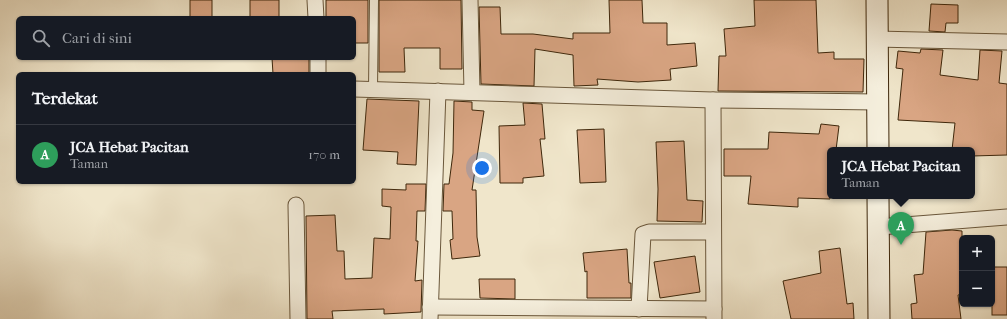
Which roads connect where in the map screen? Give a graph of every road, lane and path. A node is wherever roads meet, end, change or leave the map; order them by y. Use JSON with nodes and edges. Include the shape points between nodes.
{"nodes":[{"id":1,"x":315,"y":0,"type":"edge"},
{"id":2,"x":374,"y":0,"type":"edge"},
{"id":3,"x":470,"y":0,"type":"edge"},
{"id":4,"x":877,"y":0,"type":"edge"},
{"id":5,"x":316,"y":16,"type":"edge"},
{"id":6,"x":876,"y":39,"type":"junction"},
{"id":7,"x":1007,"y":42,"type":"edge"},
{"id":8,"x":318,"y":60,"type":"edge"},
{"id":9,"x":318,"y":72,"type":"edge"},
{"id":10,"x":356,"y":89,"type":"edge"},
{"id":11,"x":373,"y":89,"type":"junction"},
{"id":12,"x":438,"y":91,"type":"junction"},
{"id":13,"x":472,"y":92,"type":"junction"},
{"id":14,"x":713,"y":100,"type":"junction"},
{"id":15,"x":862,"y":102,"type":"junction"},
{"id":16,"x":877,"y":147,"type":"edge"},
{"id":17,"x":878,"y":199,"type":"edge"},
{"id":18,"x":296,"y":205,"type":"dead end"},
{"id":19,"x":1007,"y":217,"type":"edge"},
{"id":20,"x":879,"y":227,"type":"junction"},
{"id":21,"x":713,"y":232,"type":"junction"},
{"id":22,"x":639,"y":308,"type":"junction"},
{"id":23,"x":430,"y":313,"type":"edge"},
{"id":24,"x":714,"y":314,"type":"edge"},
{"id":25,"x":298,"y":319,"type":"edge"},
{"id":26,"x":879,"y":319,"type":"edge"}],
"edges":[{"from":1,"to":5,"type":"street"},
{"from":2,"to":11,"type":"lane"},
{"from":3,"to":13,"type":"street"},
{"from":4,"to":6,"type":"main road"},
{"from":6,"to":7,"type":"street"},
{"from":6,"to":15,"type":"main road"},
{"from":8,"to":9,"type":"street"},
{"from":10,"to":11,"type":"street"},
{"from":11,"to":12,"type":"street"},
{"from":12,"to":13,"type":"street"},
{"from":12,"to":23,"type":"street"},
{"from":13,"to":14,"type":"street"},
{"from":14,"to":15,"type":"street"},
{"from":14,"to":21,"type":"street"},
{"from":15,"to":16,"type":"main road"},
{"from":17,"to":20,"type":"main road"},
{"from":18,"to":25,"type":"street"},
{"from":19,"to":20,"type":"street"},
{"from":20,"to":26,"type":"main road"},
{"from":21,"to":22,"type":"street","via":[[643,234]]},
{"from":21,"to":24,"type":"street"},
{"from":22,"to":23,"type":"street"},
{"from":22,"to":24,"type":"street"}]}
